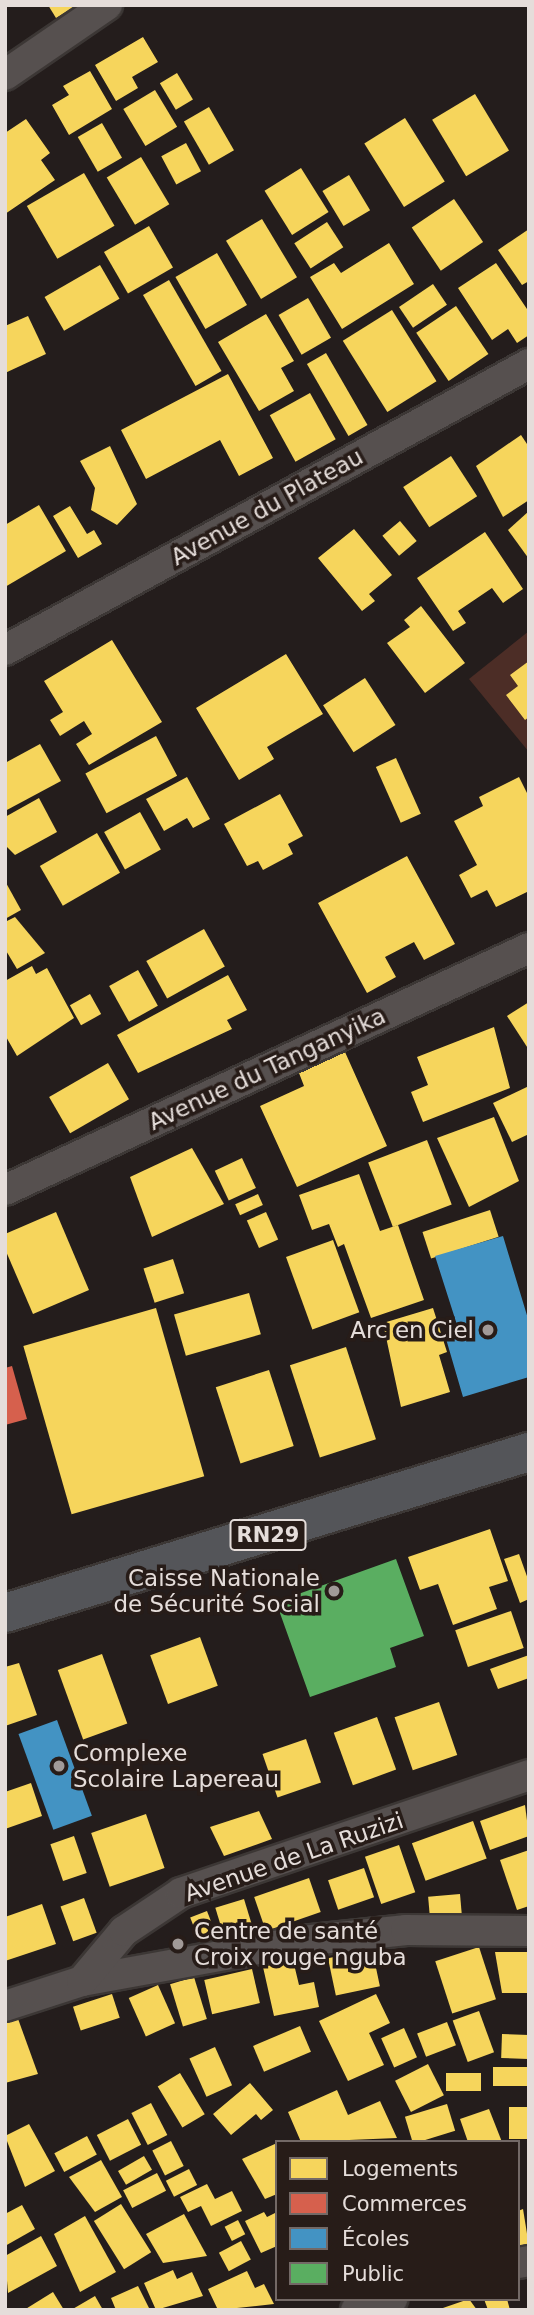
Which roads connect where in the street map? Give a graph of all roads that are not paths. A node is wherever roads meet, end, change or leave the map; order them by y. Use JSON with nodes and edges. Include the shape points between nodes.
{"nodes":[{"id":1,"x":107,"y":5,"type":"edge"},
{"id":2,"x":5,"y":75,"type":"edge"},
{"id":3,"x":529,"y":364,"type":"edge"},
{"id":4,"x":5,"y":650,"type":"edge"},
{"id":5,"x":529,"y":948,"type":"edge"},
{"id":6,"x":5,"y":1190,"type":"edge"},
{"id":7,"x":529,"y":1452,"type":"edge"},
{"id":8,"x":5,"y":1613,"type":"edge"},
{"id":9,"x":529,"y":1775,"type":"edge"},
{"id":10,"x":529,"y":1931,"type":"edge"},
{"id":11,"x":82,"y":1980,"type":"junction"},
{"id":12,"x":5,"y":2006,"type":"edge"},
{"id":13,"x":385,"y":2301,"type":"edge"},
{"id":14,"x":356,"y":2310,"type":"edge"}],
"edges":[{"from":1,"to":2,"type":"street"},
{"from":3,"to":4,"type":"street","name":"Avenue du Plateau"},
{"from":5,"to":6,"type":"street","name":"Avenue du Tanganyika"},
{"from":7,"to":8,"type":"main road","number":"RN29"},
{"from":9,"to":11,"type":"street","name":"Avenue de La Ruzizi","via":[[181,1893],[124,1931]]},
{"from":10,"to":11,"type":"street","via":[[406,1930],[302,1941]]},
{"from":11,"to":12,"type":"street"},
{"from":13,"to":14,"type":"street"}]}
